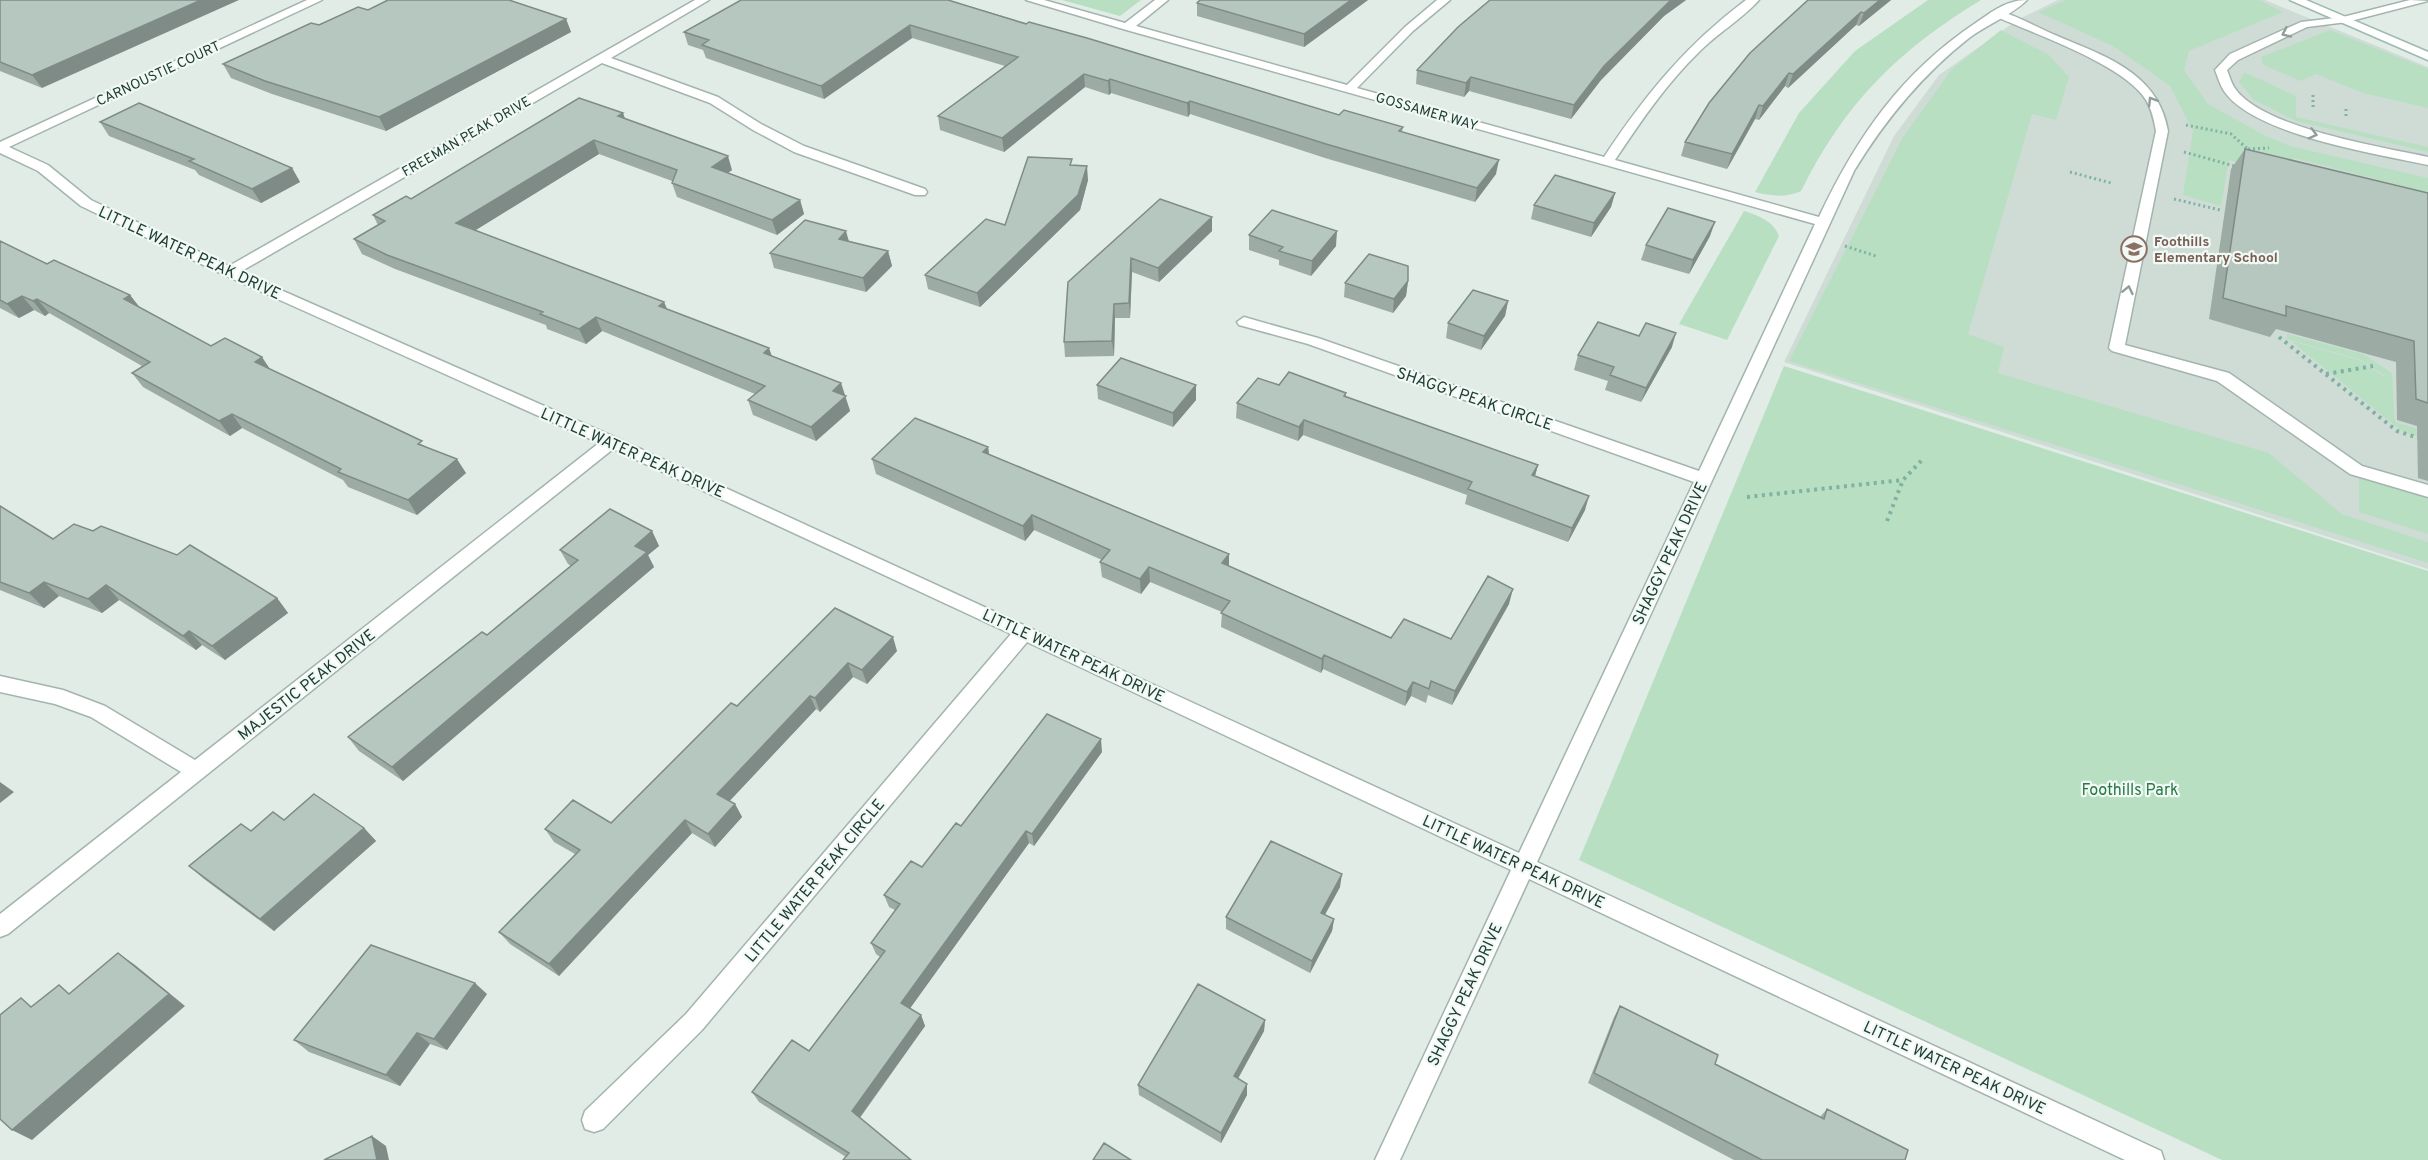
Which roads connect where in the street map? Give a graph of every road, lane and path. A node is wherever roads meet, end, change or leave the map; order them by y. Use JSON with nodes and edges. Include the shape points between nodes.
{"nodes":[{"id":1,"x":316,"y":0,"type":"edge"},
{"id":2,"x":703,"y":0,"type":"edge"},
{"id":3,"x":1032,"y":0,"type":"edge"},
{"id":4,"x":1162,"y":0,"type":"edge"},
{"id":5,"x":1444,"y":0,"type":"edge"},
{"id":6,"x":1754,"y":0,"type":"edge"},
{"id":7,"x":2021,"y":0,"type":"edge"},
{"id":8,"x":2296,"y":0,"type":"edge"},
{"id":9,"x":2423,"y":0,"type":"edge"},
{"id":10,"x":1996,"y":13,"type":"junction"},
{"id":11,"x":2343,"y":20,"type":"junction"},
{"id":12,"x":1127,"y":27,"type":"junction"},
{"id":13,"x":2428,"y":56,"type":"edge"},
{"id":14,"x":601,"y":58,"type":"junction"},
{"id":15,"x":1349,"y":89,"type":"junction"},
{"id":16,"x":2186,"y":124,"type":"dead end"},
{"id":17,"x":0,"y":147,"type":"edge"},
{"id":18,"x":2269,"y":148,"type":"dead end"},
{"id":19,"x":2248,"y":149,"type":"junction"},
{"id":20,"x":2181,"y":152,"type":"dead end"},
{"id":21,"x":2255,"y":155,"type":"edge"},
{"id":22,"x":2428,"y":161,"type":"edge"},
{"id":23,"x":1607,"y":162,"type":"junction"},
{"id":24,"x":2239,"y":167,"type":"dead end"},
{"id":25,"x":2070,"y":172,"type":"dead end"},
{"id":26,"x":2111,"y":183,"type":"dead end"},
{"id":27,"x":920,"y":192,"type":"dead end"},
{"id":28,"x":2174,"y":199,"type":"dead end"},
{"id":29,"x":2220,"y":210,"type":"dead end"},
{"id":30,"x":1822,"y":222,"type":"junction"},
{"id":31,"x":1845,"y":246,"type":"dead end"},
{"id":32,"x":1876,"y":256,"type":"dead end"},
{"id":33,"x":229,"y":272,"type":"junction"},
{"id":34,"x":1244,"y":322,"type":"dead end"},
{"id":35,"x":2279,"y":337,"type":"edge"},
{"id":36,"x":2373,"y":366,"type":"dead end"},
{"id":37,"x":2325,"y":374,"type":"junction"},
{"id":38,"x":2428,"y":441,"type":"edge"},
{"id":39,"x":611,"y":442,"type":"junction"},
{"id":40,"x":1923,"y":459,"type":"dead end"},
{"id":41,"x":1704,"y":478,"type":"junction"},
{"id":42,"x":1903,"y":480,"type":"junction"},
{"id":43,"x":2428,"y":491,"type":"edge"},
{"id":44,"x":1747,"y":496,"type":"dead end"},
{"id":45,"x":1887,"y":521,"type":"dead end"},
{"id":46,"x":1024,"y":632,"type":"junction"},
{"id":47,"x":0,"y":684,"type":"edge"},
{"id":48,"x":196,"y":771,"type":"junction"},
{"id":49,"x":1523,"y":866,"type":"junction"},
{"id":50,"x":0,"y":927,"type":"edge"},
{"id":51,"x":594,"y":1120,"type":"dead end"},
{"id":52,"x":1387,"y":1160,"type":"edge"},
{"id":53,"x":2152,"y":1160,"type":"edge"}],
"edges":[{"from":1,"to":17,"type":"street","name":"CARNOUSTIE COURT"},
{"from":2,"to":14,"type":"street","name":"FREEMAN PEAK DRIVE"},
{"from":3,"to":12,"type":"street","name":"GOSSAMER WAY"},
{"from":4,"to":12,"type":"street"},
{"from":5,"to":15,"type":"street"},
{"from":6,"to":23,"type":"street","via":[[1712,33],[1668,78]]},
{"from":7,"to":10,"type":"street","name":"SHAGGY PEAK DRIVE"},
{"from":8,"to":11,"type":"street"},
{"from":9,"to":11,"type":"street"},
{"from":10,"to":30,"type":"street","name":"SHAGGY PEAK DRIVE","via":[[1923,69],[1895,100],[1869,134]]},
{"from":43,"to":10,"type":"street","one_way":true,"via":[[2356,470],[2223,378],[2116,348],[2162,131],[2157,106],[2135,80],[2114,64]]},
{"from":11,"to":13,"type":"street"},
{"from":11,"to":22,"type":"street","one_way":true,"via":[[2305,24],[2234,57],[2221,70],[2225,85],[2256,113],[2285,126]]},
{"from":12,"to":15,"type":"street","name":"GOSSAMER WAY"},
{"from":14,"to":27,"type":"street","via":[[714,100],[799,149]]},
{"from":14,"to":33,"type":"street","name":"FREEMAN PEAK DRIVE"},
{"from":15,"to":23,"type":"street","name":"GOSSAMER WAY"},
{"from":16,"to":19,"type":"path","via":[[2230,134]]},
{"from":17,"to":33,"type":"street","name":"LITTLE WATER PEAK DRIVE","via":[[43,168],[86,203]]},
{"from":18,"to":19,"type":"path"},
{"from":19,"to":21,"type":"path"},
{"from":20,"to":24,"type":"path"},
{"from":23,"to":30,"type":"street","name":"GOSSAMER WAY"},
{"from":25,"to":26,"type":"path"},
{"from":28,"to":29,"type":"path"},
{"from":30,"to":41,"type":"street","name":"SHAGGY PEAK DRIVE"},
{"from":31,"to":32,"type":"path"},
{"from":33,"to":39,"type":"street","name":"LITTLE WATER PEAK DRIVE"},
{"from":34,"to":41,"type":"street","name":"SHAGGY PEAK CIRCLE","via":[[1313,341]]},
{"from":35,"to":37,"type":"path"},
{"from":36,"to":37,"type":"path"},
{"from":37,"to":38,"type":"path","via":[[2397,431]]},
{"from":39,"to":46,"type":"street","name":"LITTLE WATER PEAK DRIVE"},
{"from":39,"to":48,"type":"street","name":"MAJESTIC PEAK DRIVE"},
{"from":40,"to":42,"type":"path"},
{"from":41,"to":49,"type":"street","name":"SHAGGY PEAK DRIVE"},
{"from":42,"to":44,"type":"path"},
{"from":42,"to":45,"type":"path"},
{"from":46,"to":49,"type":"street","name":"LITTLE WATER PEAK DRIVE"},
{"from":46,"to":51,"type":"street","name":"LITTLE WATER PEAK CIRCLE","via":[[694,1022]]},
{"from":47,"to":48,"type":"street","via":[[90,708]]},
{"from":48,"to":50,"type":"street","name":"MAJESTIC PEAK DRIVE"},
{"from":49,"to":52,"type":"street","name":"SHAGGY PEAK DRIVE"},
{"from":49,"to":53,"type":"street","name":"LITTLE WATER PEAK DRIVE"}]}
